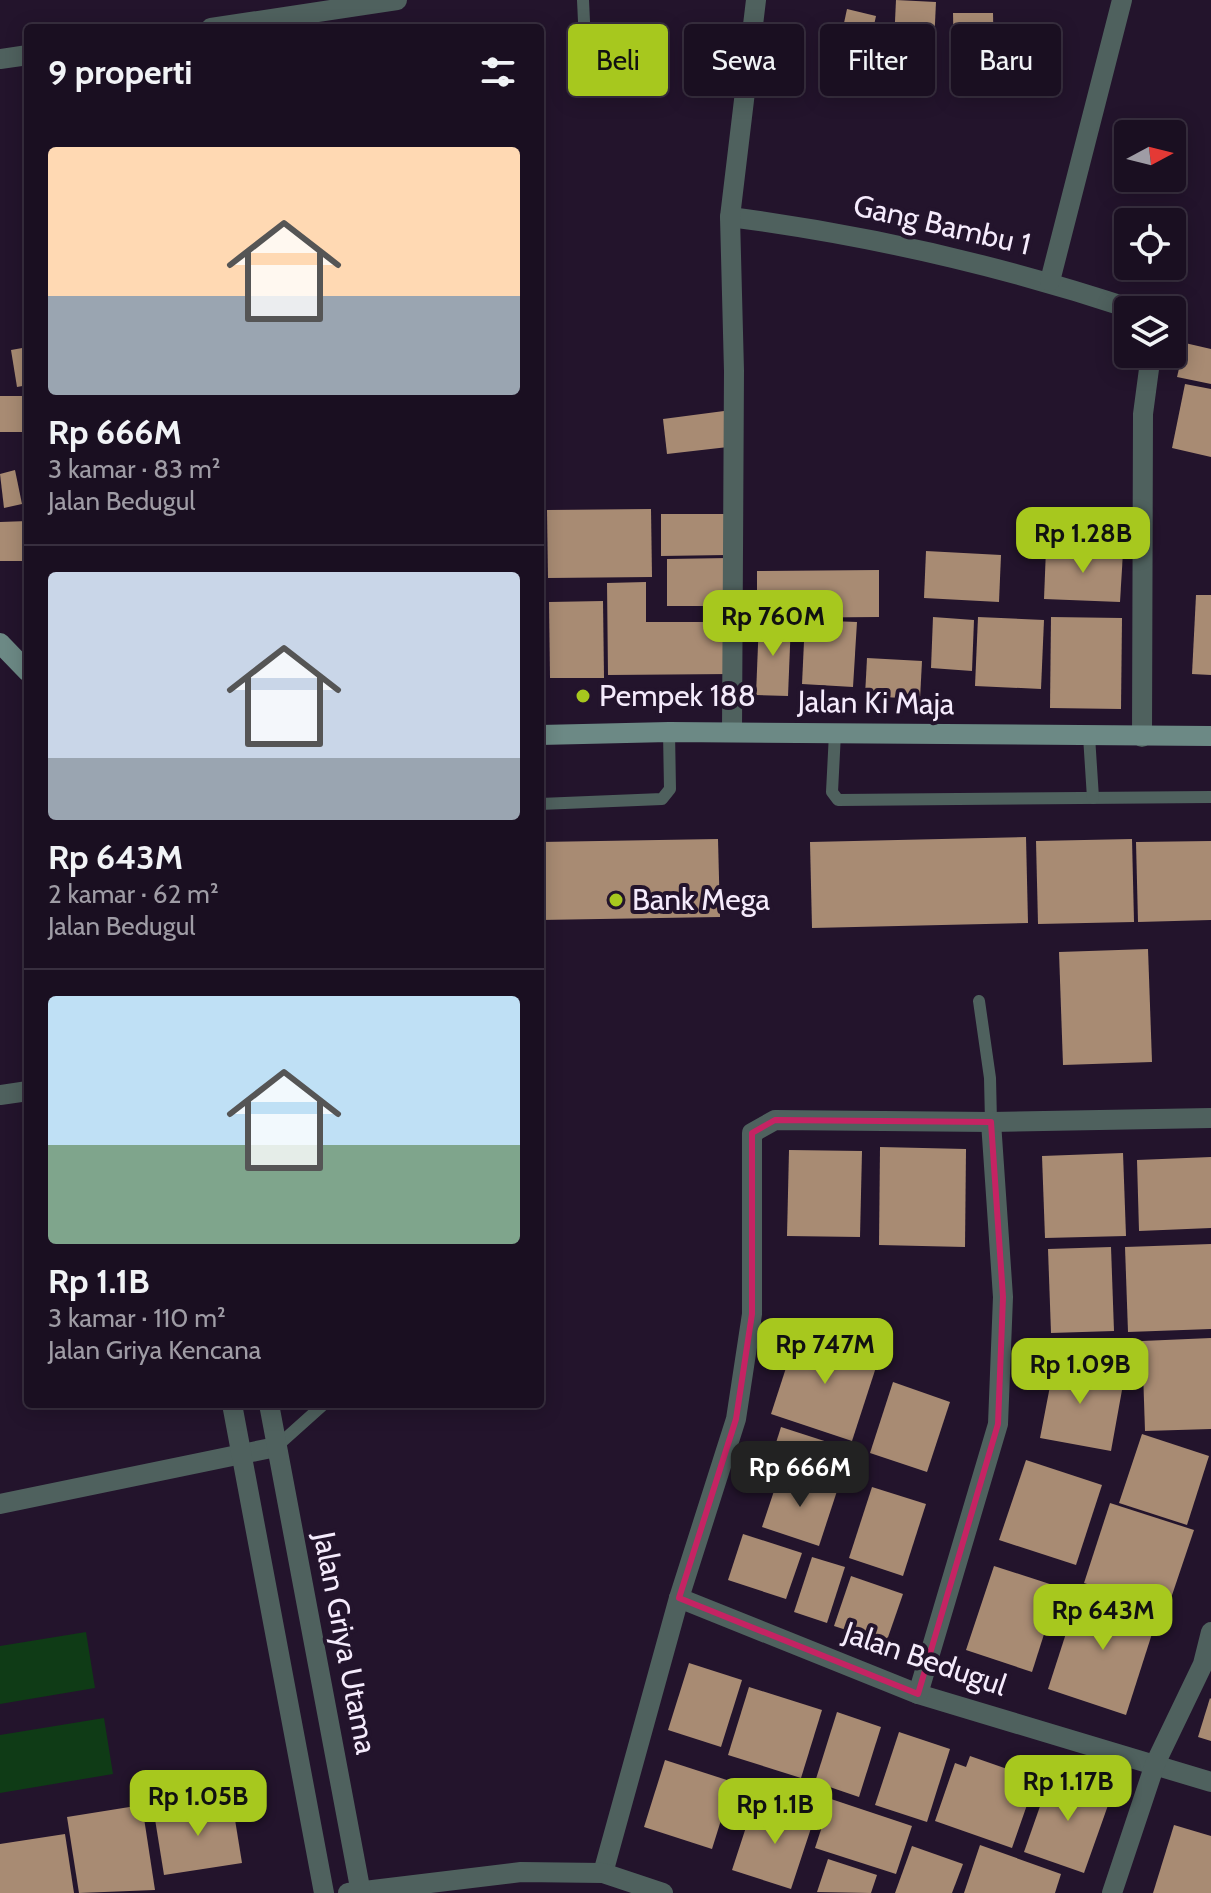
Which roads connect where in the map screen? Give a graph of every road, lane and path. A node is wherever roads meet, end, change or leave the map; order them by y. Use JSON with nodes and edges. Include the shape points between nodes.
{"nodes":[{"id":1,"x":397,"y":0,"type":"edge"},
{"id":2,"x":583,"y":0,"type":"edge"},
{"id":3,"x":756,"y":0,"type":"edge"},
{"id":4,"x":1122,"y":0,"type":"edge"},
{"id":5,"x":238,"y":24,"type":"edge"},
{"id":6,"x":584,"y":24,"type":"edge"},
{"id":7,"x":24,"y":56,"type":"edge"},
{"id":8,"x":0,"y":59,"type":"edge"},
{"id":9,"x":730,"y":217,"type":"junction"},
{"id":10,"x":1050,"y":281,"type":"junction"},
{"id":11,"x":1114,"y":303,"type":"edge"},
{"id":12,"x":1149,"y":368,"type":"edge"},
{"id":13,"x":0,"y":643,"type":"edge"},
{"id":14,"x":24,"y":668,"type":"edge"},
{"id":15,"x":669,"y":732,"type":"junction"},
{"id":16,"x":732,"y":732,"type":"junction"},
{"id":17,"x":835,"y":733,"type":"junction"},
{"id":18,"x":544,"y":735,"type":"edge"},
{"id":19,"x":1089,"y":736,"type":"junction"},
{"id":20,"x":1211,"y":736,"type":"edge"},
{"id":21,"x":1142,"y":737,"type":"junction"},
{"id":22,"x":1211,"y":797,"type":"edge"},
{"id":23,"x":1093,"y":798,"type":"junction"},
{"id":24,"x":544,"y":804,"type":"edge"},
{"id":25,"x":979,"y":1001,"type":"dead end"},
{"id":26,"x":24,"y":1092,"type":"edge"},
{"id":27,"x":0,"y":1095,"type":"edge"},
{"id":28,"x":1211,"y":1118,"type":"edge"},
{"id":29,"x":991,"y":1122,"type":"junction"},
{"id":30,"x":233,"y":1408,"type":"edge"},
{"id":31,"x":270,"y":1408,"type":"edge"},
{"id":32,"x":320,"y":1408,"type":"edge"},
{"id":33,"x":276,"y":1447,"type":"junction"},
{"id":34,"x":241,"y":1454,"type":"junction"},
{"id":35,"x":0,"y":1504,"type":"edge"},
{"id":36,"x":679,"y":1598,"type":"junction"},
{"id":37,"x":1211,"y":1632,"type":"edge"},
{"id":38,"x":918,"y":1694,"type":"junction"},
{"id":39,"x":1155,"y":1764,"type":"junction"},
{"id":40,"x":1211,"y":1782,"type":"edge"},
{"id":41,"x":603,"y":1873,"type":"junction"},
{"id":42,"x":357,"y":1892,"type":"edge"},
{"id":43,"x":324,"y":1893,"type":"edge"},
{"id":44,"x":663,"y":1893,"type":"edge"},
{"id":45,"x":1112,"y":1893,"type":"edge"}],
"edges":[{"from":1,"to":5,"type":"street"},
{"from":2,"to":6,"type":"lane"},
{"from":3,"to":9,"type":"street"},
{"from":4,"to":10,"type":"street"},
{"from":7,"to":8,"type":"street"},
{"from":9,"to":10,"type":"street","name":"Gang Bambu 1","via":[[841,232]]},
{"from":9,"to":16,"type":"street"},
{"from":10,"to":11,"type":"street","name":"Gang Bambu 1"},
{"from":12,"to":21,"type":"street","via":[[1143,414]]},
{"from":13,"to":14,"type":"main road"},
{"from":15,"to":16,"type":"main road","name":"Jalan Ki Maja"},
{"from":15,"to":18,"type":"main road","name":"Jalan Ki Maja"},
{"from":15,"to":24,"type":"lane","via":[[670,789],[662,799]]},
{"from":16,"to":17,"type":"main road","name":"Jalan Ki Maja"},
{"from":17,"to":19,"type":"main road","name":"Jalan Ki Maja"},
{"from":17,"to":23,"type":"lane","via":[[832,792],[838,800]]},
{"from":19,"to":21,"type":"main road","name":"Jalan Ki Maja"},
{"from":19,"to":23,"type":"lane"},
{"from":20,"to":21,"type":"main road","name":"Jalan Ki Maja"},
{"from":22,"to":23,"type":"lane"},
{"from":25,"to":29,"type":"lane"},
{"from":26,"to":27,"type":"street"},
{"from":28,"to":29,"type":"street"},
{"from":29,"to":36,"type":"street","via":[[775,1120],[752,1133],[752,1314],[736,1419]]},
{"from":29,"to":38,"type":"street","via":[[1003,1297],[998,1424]]},
{"from":30,"to":34,"type":"street"},
{"from":31,"to":33,"type":"street","name":"Jalan Griya Utama"},
{"from":32,"to":33,"type":"lane"},
{"from":33,"to":34,"type":"street"},
{"from":33,"to":42,"type":"street","name":"Jalan Griya Utama"},
{"from":34,"to":35,"type":"street"},
{"from":34,"to":43,"type":"street"},
{"from":36,"to":38,"type":"street","name":"Jalan Bedugul"},
{"from":36,"to":41,"type":"street"},
{"from":37,"to":39,"type":"street","via":[[1203,1664]]},
{"from":38,"to":39,"type":"street","name":"Jalan Bedugul"},
{"from":39,"to":40,"type":"street","name":"Jalan Bedugul"},
{"from":39,"to":45,"type":"street"},
{"from":41,"to":42,"type":"street","via":[[521,1872]]},
{"from":41,"to":44,"type":"street"}]}
